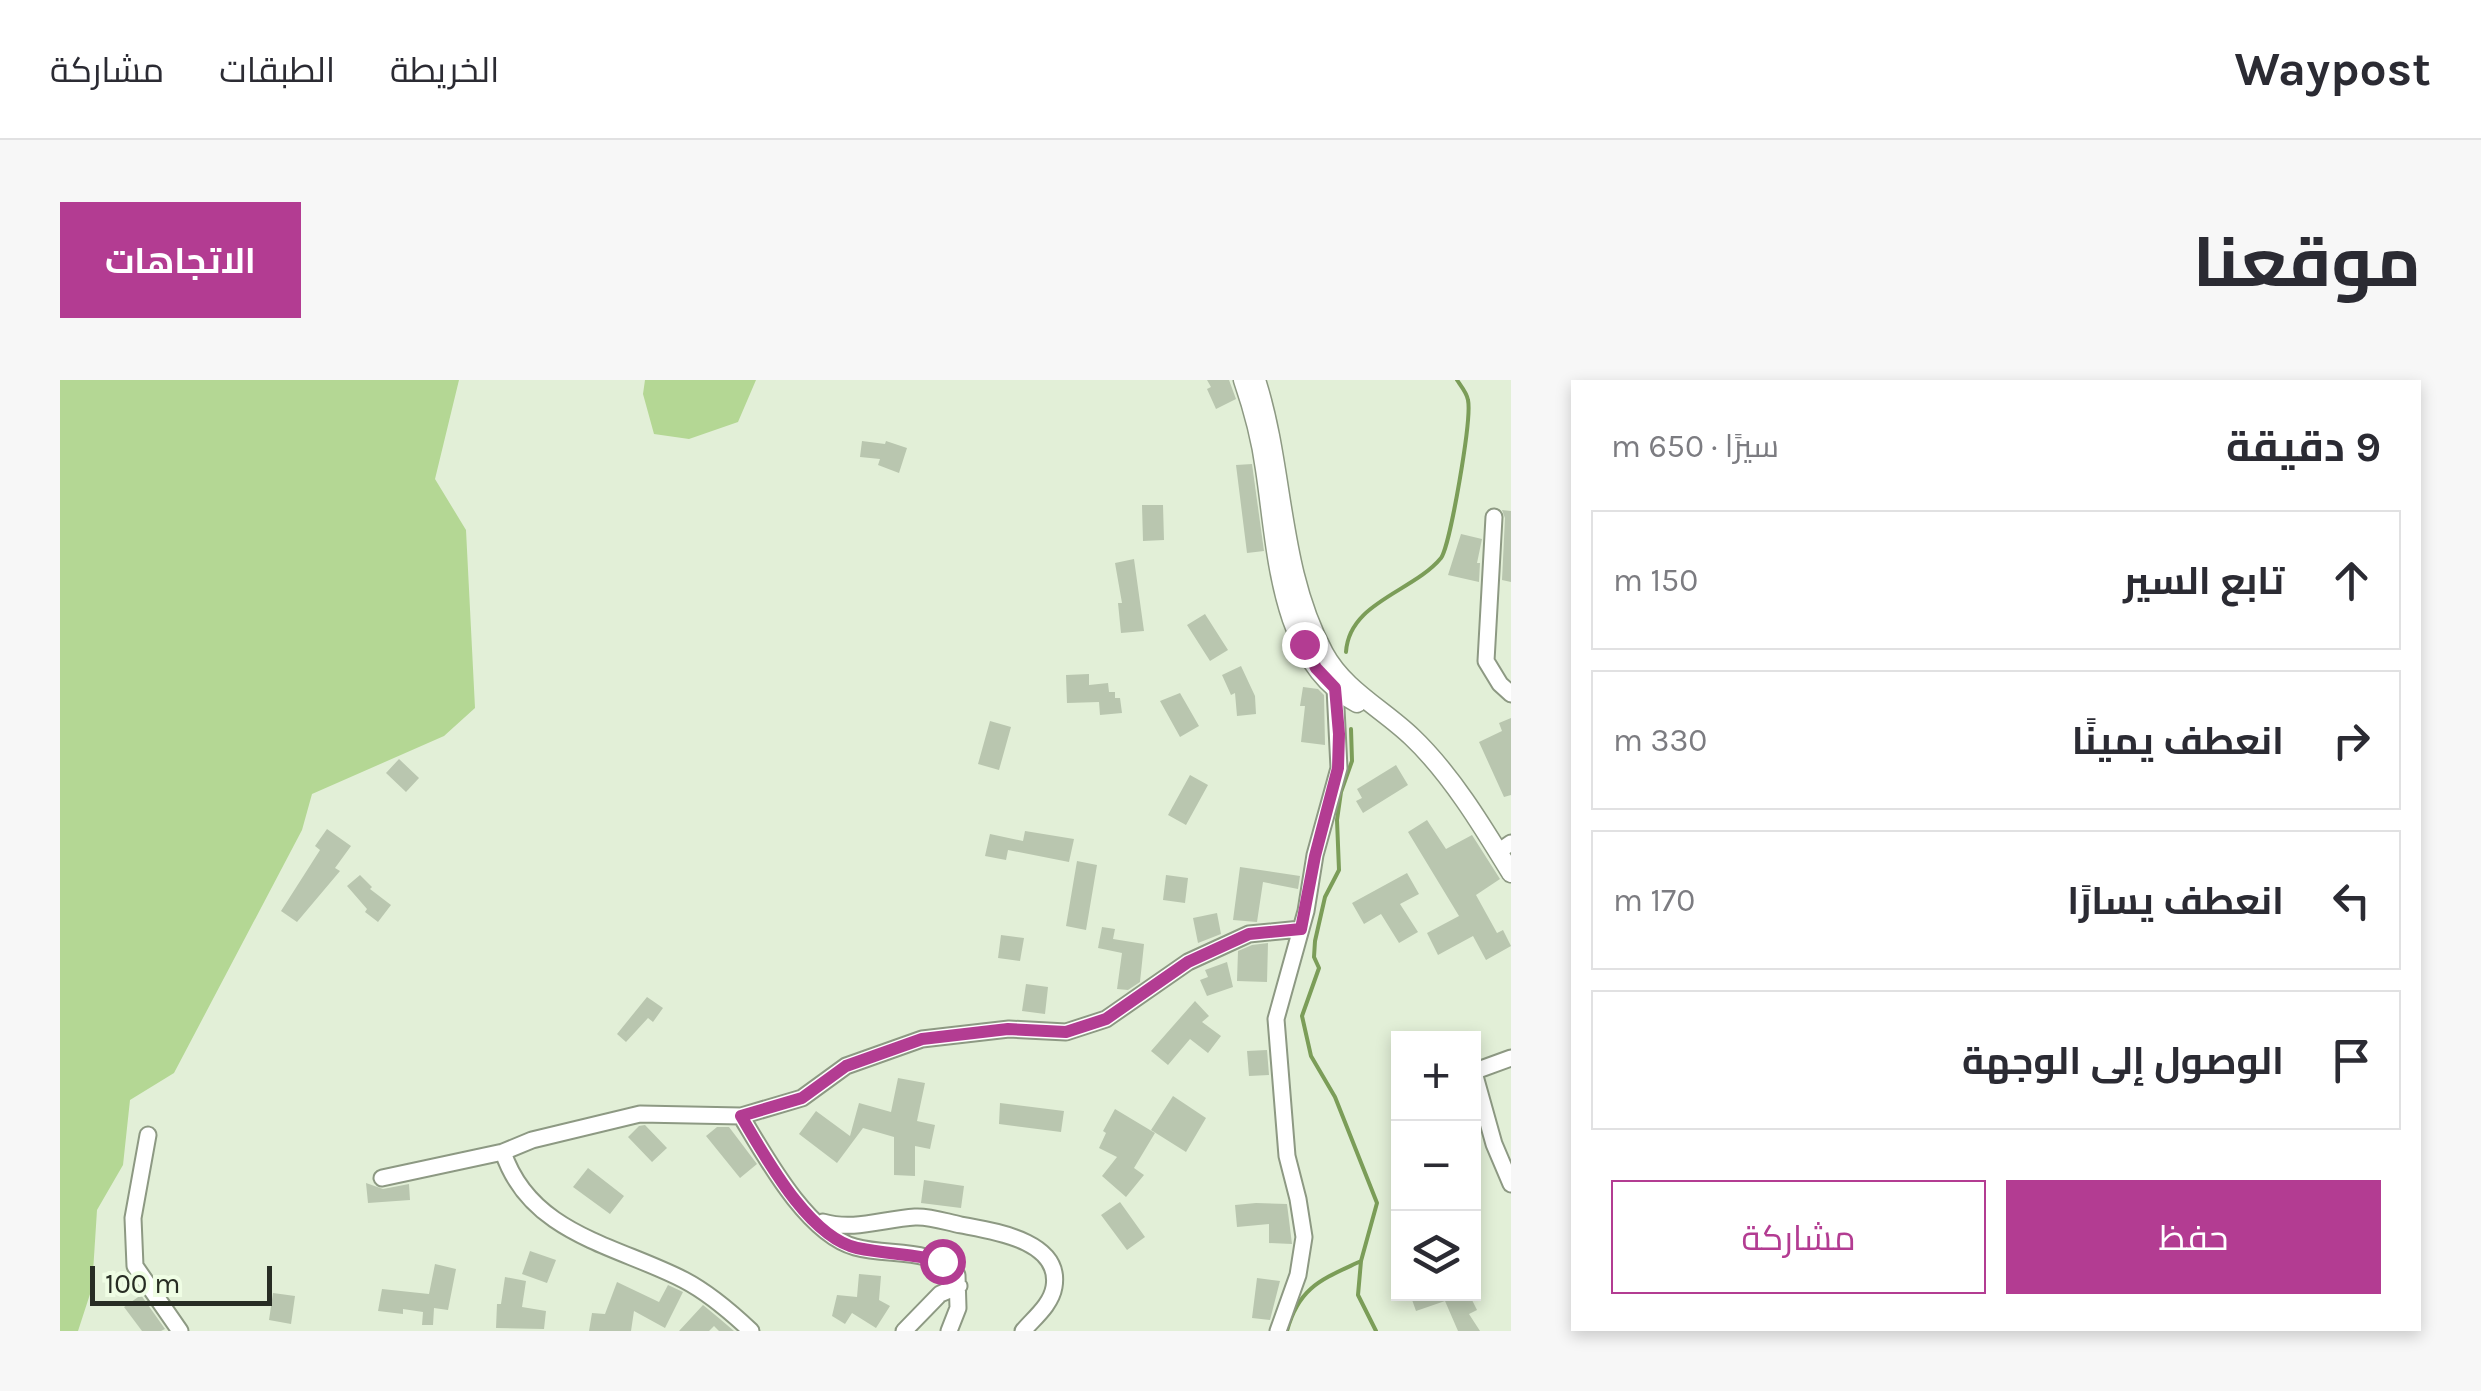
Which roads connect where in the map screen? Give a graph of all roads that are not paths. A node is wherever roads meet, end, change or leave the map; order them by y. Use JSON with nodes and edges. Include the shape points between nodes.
{"nodes":[{"id":1,"x":1243,"y":380,"type":"edge"},
{"id":2,"x":1256,"y":380,"type":"edge"},
{"id":3,"x":1494,"y":517,"type":"dead end"},
{"id":4,"x":1335,"y":688,"type":"junction"},
{"id":5,"x":1511,"y":694,"type":"edge"},
{"id":6,"x":1376,"y":710,"type":"junction"},
{"id":7,"x":1504,"y":847,"type":"edge"},
{"id":8,"x":1511,"y":873,"type":"edge"},
{"id":9,"x":1301,"y":929,"type":"junction"},
{"id":10,"x":1511,"y":1058,"type":"edge"},
{"id":11,"x":741,"y":1116,"type":"junction"},
{"id":12,"x":148,"y":1135,"type":"dead end"},
{"id":13,"x":504,"y":1152,"type":"junction"},
{"id":14,"x":382,"y":1178,"type":"dead end"},
{"id":15,"x":1511,"y":1184,"type":"edge"},
{"id":16,"x":814,"y":1220,"type":"junction"},
{"id":17,"x":959,"y":1286,"type":"junction"},
{"id":18,"x":180,"y":1331,"type":"edge"},
{"id":19,"x":752,"y":1331,"type":"edge"},
{"id":20,"x":904,"y":1331,"type":"edge"},
{"id":21,"x":950,"y":1331,"type":"edge"},
{"id":22,"x":1023,"y":1331,"type":"edge"},
{"id":23,"x":1278,"y":1331,"type":"edge"}],
"edges":[{"from":1,"to":4,"type":"street","via":[[1286,597],[1309,657]]},
{"from":2,"to":6,"type":"street","via":[[1270,427],[1287,548],[1307,617],[1326,658]]},
{"from":3,"to":5,"type":"street","via":[[1486,662]]},
{"from":4,"to":6,"type":"street"},
{"from":4,"to":9,"type":"street","via":[[1338,768]]},
{"from":6,"to":7,"type":"street","via":[[1422,747]]},
{"from":7,"to":8,"type":"street"},
{"from":9,"to":11,"type":"street","via":[[1249,934],[1188,962],[1106,1019],[1066,1032],[1008,1029],[922,1039],[846,1066],[802,1098]]},
{"from":9,"to":23,"type":"street","via":[[1276,1019],[1287,1156],[1304,1236]]},
{"from":10,"to":15,"type":"street","via":[[1475,1076]]},
{"from":11,"to":13,"type":"street","via":[[640,1114]]},
{"from":11,"to":16,"type":"street"},
{"from":12,"to":18,"type":"street","via":[[133,1218],[135,1266]]},
{"from":13,"to":14,"type":"street"},
{"from":13,"to":19,"type":"street","via":[[512,1177],[545,1212],[585,1240],[687,1282]]},
{"from":16,"to":17,"type":"street","via":[[856,1248],[942,1261]]},
{"from":16,"to":22,"type":"street","via":[[840,1227],[918,1217],[1009,1234],[1038,1250],[1055,1284]]},
{"from":17,"to":20,"type":"street","via":[[940,1294]]},
{"from":17,"to":21,"type":"street"}]}
